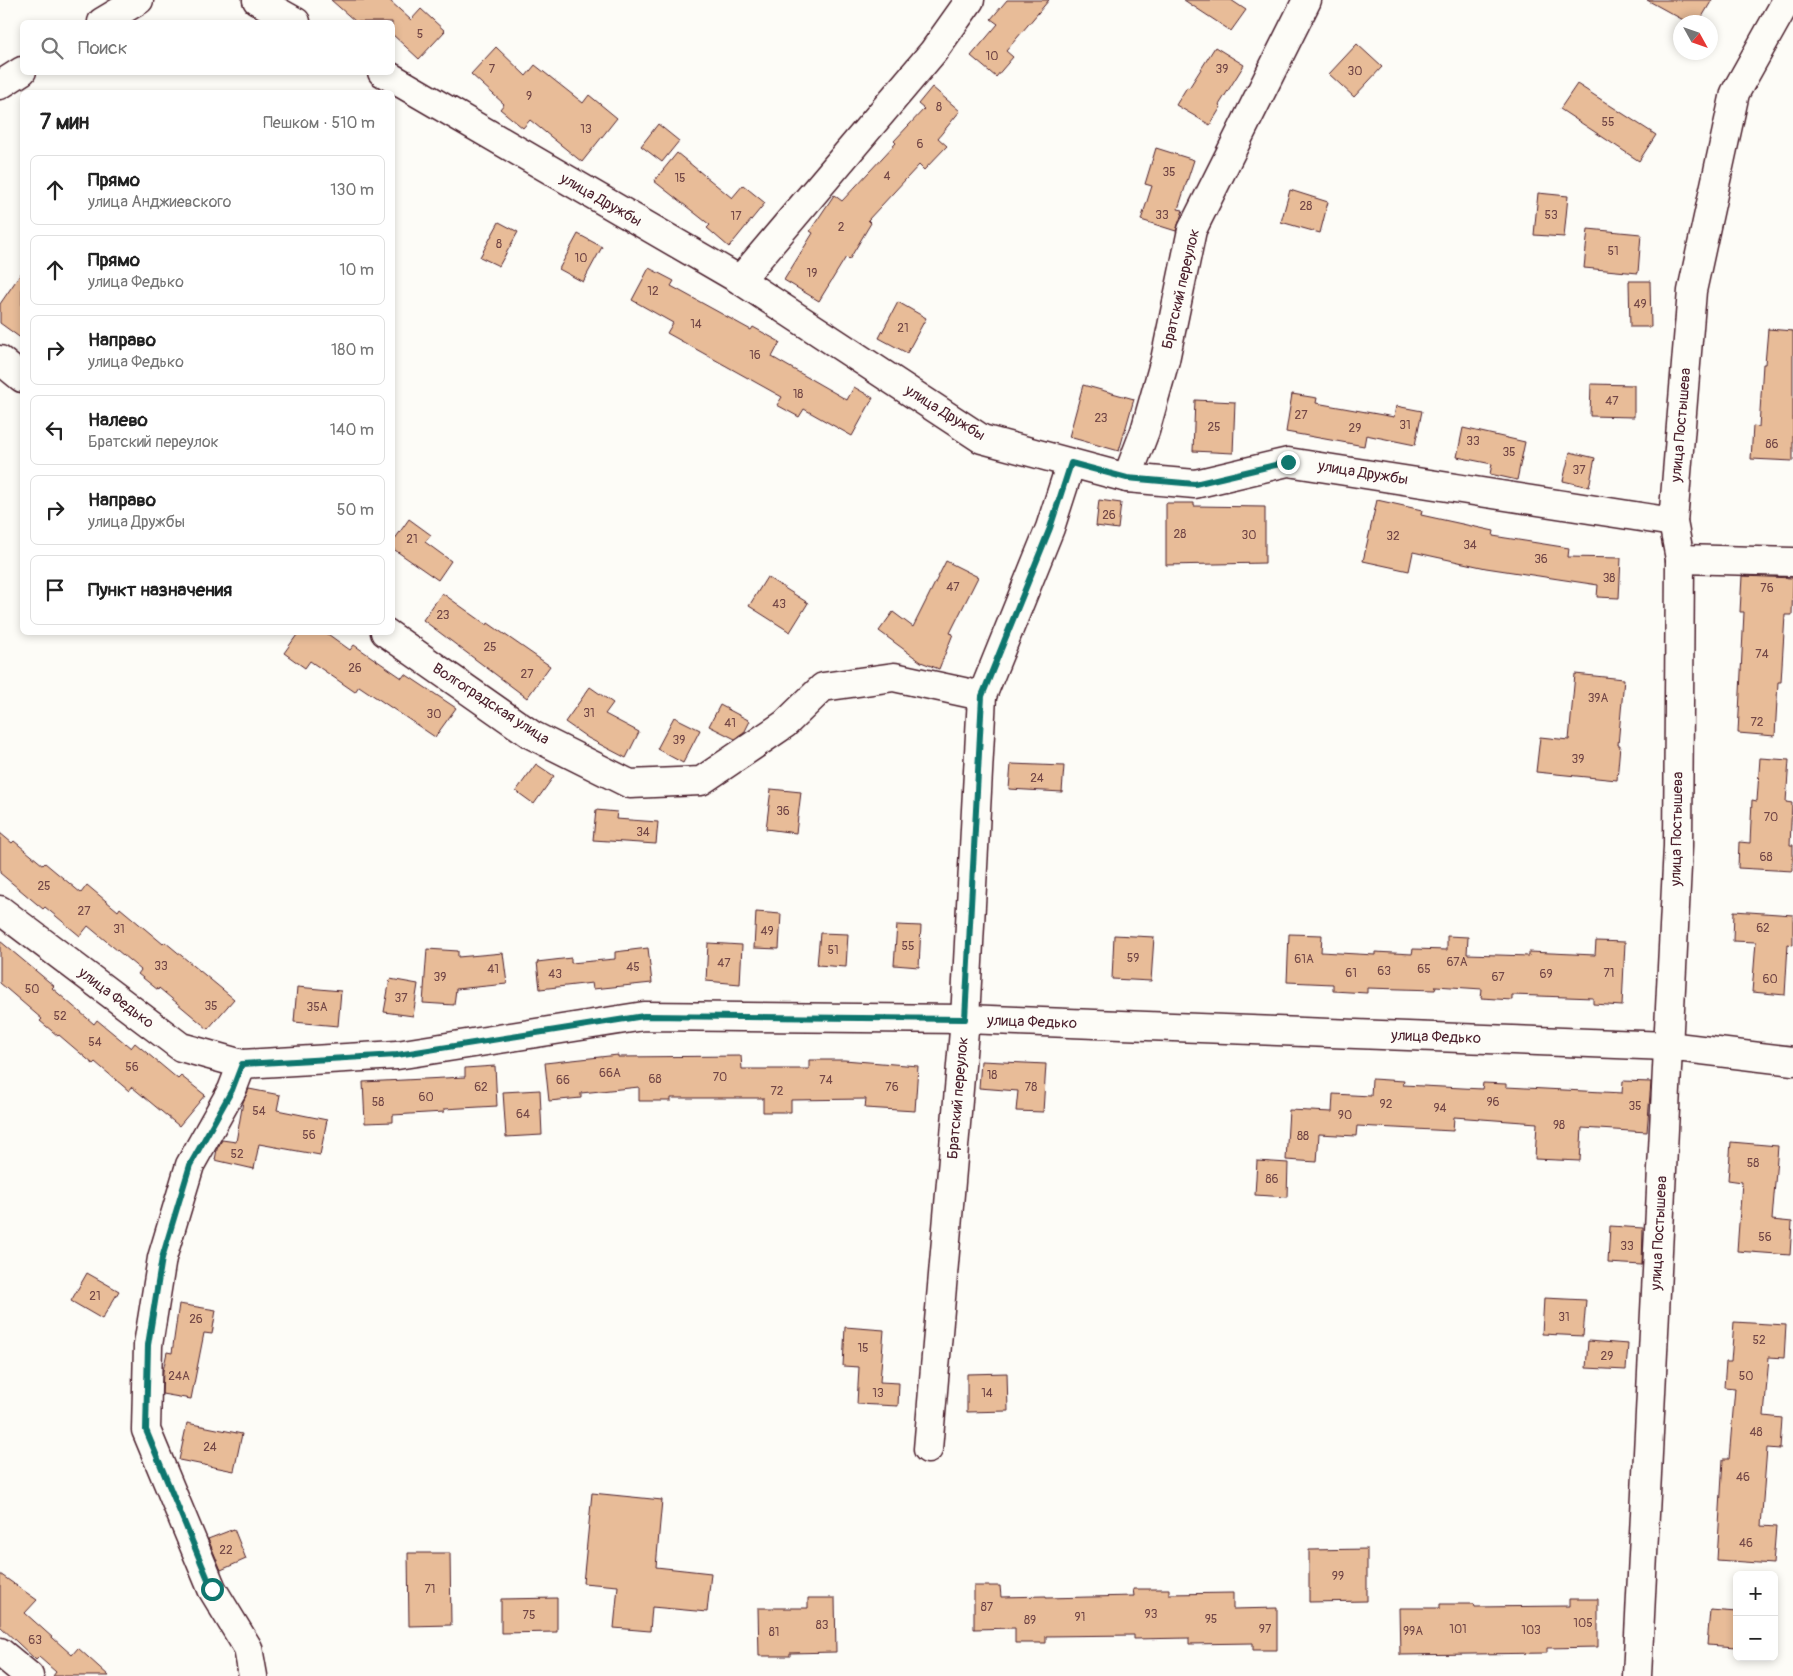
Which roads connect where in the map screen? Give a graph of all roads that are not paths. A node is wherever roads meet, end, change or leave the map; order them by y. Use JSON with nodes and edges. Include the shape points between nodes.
{"nodes":[{"id":1,"x":139,"y":0,"type":"edge"},
{"id":2,"x":257,"y":0,"type":"edge"},
{"id":3,"x":970,"y":0,"type":"edge"},
{"id":4,"x":1306,"y":0,"type":"edge"},
{"id":5,"x":1787,"y":0,"type":"edge"},
{"id":6,"x":105,"y":20,"type":"edge"},
{"id":7,"x":292,"y":20,"type":"edge"},
{"id":8,"x":20,"y":72,"type":"edge"},
{"id":9,"x":387,"y":75,"type":"edge"},
{"id":10,"x":0,"y":85,"type":"edge"},
{"id":11,"x":740,"y":280,"type":"junction"},
{"id":12,"x":0,"y":360,"type":"edge"},
{"id":13,"x":20,"y":376,"type":"edge"},
{"id":14,"x":1071,"y":463,"type":"junction"},
{"id":15,"x":1127,"y":478,"type":"junction"},
{"id":16,"x":1673,"y":522,"type":"junction"},
{"id":17,"x":1680,"y":559,"type":"junction"},
{"id":18,"x":1793,"y":562,"type":"edge"},
{"id":19,"x":389,"y":635,"type":"edge"},
{"id":20,"x":982,"y":696,"type":"junction"},
{"id":21,"x":0,"y":910,"type":"edge"},
{"id":22,"x":965,"y":1019,"type":"junction"},
{"id":23,"x":1668,"y":1046,"type":"junction"},
{"id":24,"x":1793,"y":1061,"type":"edge"},
{"id":25,"x":242,"y":1064,"type":"junction"},
{"id":26,"x":928,"y":1449,"type":"dead end"},
{"id":27,"x":0,"y":1652,"type":"edge"},
{"id":28,"x":28,"y":1676,"type":"edge"},
{"id":29,"x":253,"y":1676,"type":"edge"},
{"id":30,"x":1637,"y":1676,"type":"edge"}],
"edges":[{"from":1,"to":6,"type":"street"},
{"from":2,"to":7,"type":"street"},
{"from":3,"to":11,"type":"street","via":[[933,52]]},
{"from":4,"to":15,"type":"street","name":"Братский переулок","via":[[1192,230],[1146,431]]},
{"from":5,"to":16,"type":"street","name":"улица Постышева","via":[[1735,93],[1692,291]]},
{"from":8,"to":10,"type":"street"},
{"from":9,"to":11,"type":"street","name":"улица Дружбы"},
{"from":11,"to":14,"type":"street","name":"улица Дружбы","via":[[982,439]]},
{"from":12,"to":13,"type":"street"},
{"from":14,"to":15,"type":"street","name":"улица Дружбы"},
{"from":14,"to":20,"type":"street","name":"Братский переулок","via":[[1050,528]]},
{"from":15,"to":16,"type":"street","name":"улица Дружбы","via":[[1195,484],[1288,462]]},
{"from":16,"to":17,"type":"street","name":"улица Постышева"},
{"from":17,"to":18,"type":"street"},
{"from":17,"to":23,"type":"street","name":"улица Постышева","via":[[1678,846]]},
{"from":19,"to":20,"type":"street","name":"Волгоградская улица","via":[[532,735],[630,784],[700,782],[785,724],[824,687],[894,677]]},
{"from":20,"to":22,"type":"street","name":"Братский переулок"},
{"from":21,"to":25,"type":"street","name":"улица Федько","via":[[181,1047]]},
{"from":22,"to":23,"type":"street","name":"улица Федько"},
{"from":22,"to":25,"type":"street","name":"улица Федько","via":[[644,1016],[397,1055]]},
{"from":22,"to":26,"type":"street","name":"Братский переулок"},
{"from":23,"to":24,"type":"street","name":"улица Федько"},
{"from":23,"to":30,"type":"street","name":"улица Постышева"},
{"from":25,"to":29,"type":"street","via":[[232,1090],[190,1165],[162,1258],[148,1345],[146,1430],[212,1589],[248,1648]]},
{"from":27,"to":28,"type":"street"}]}
